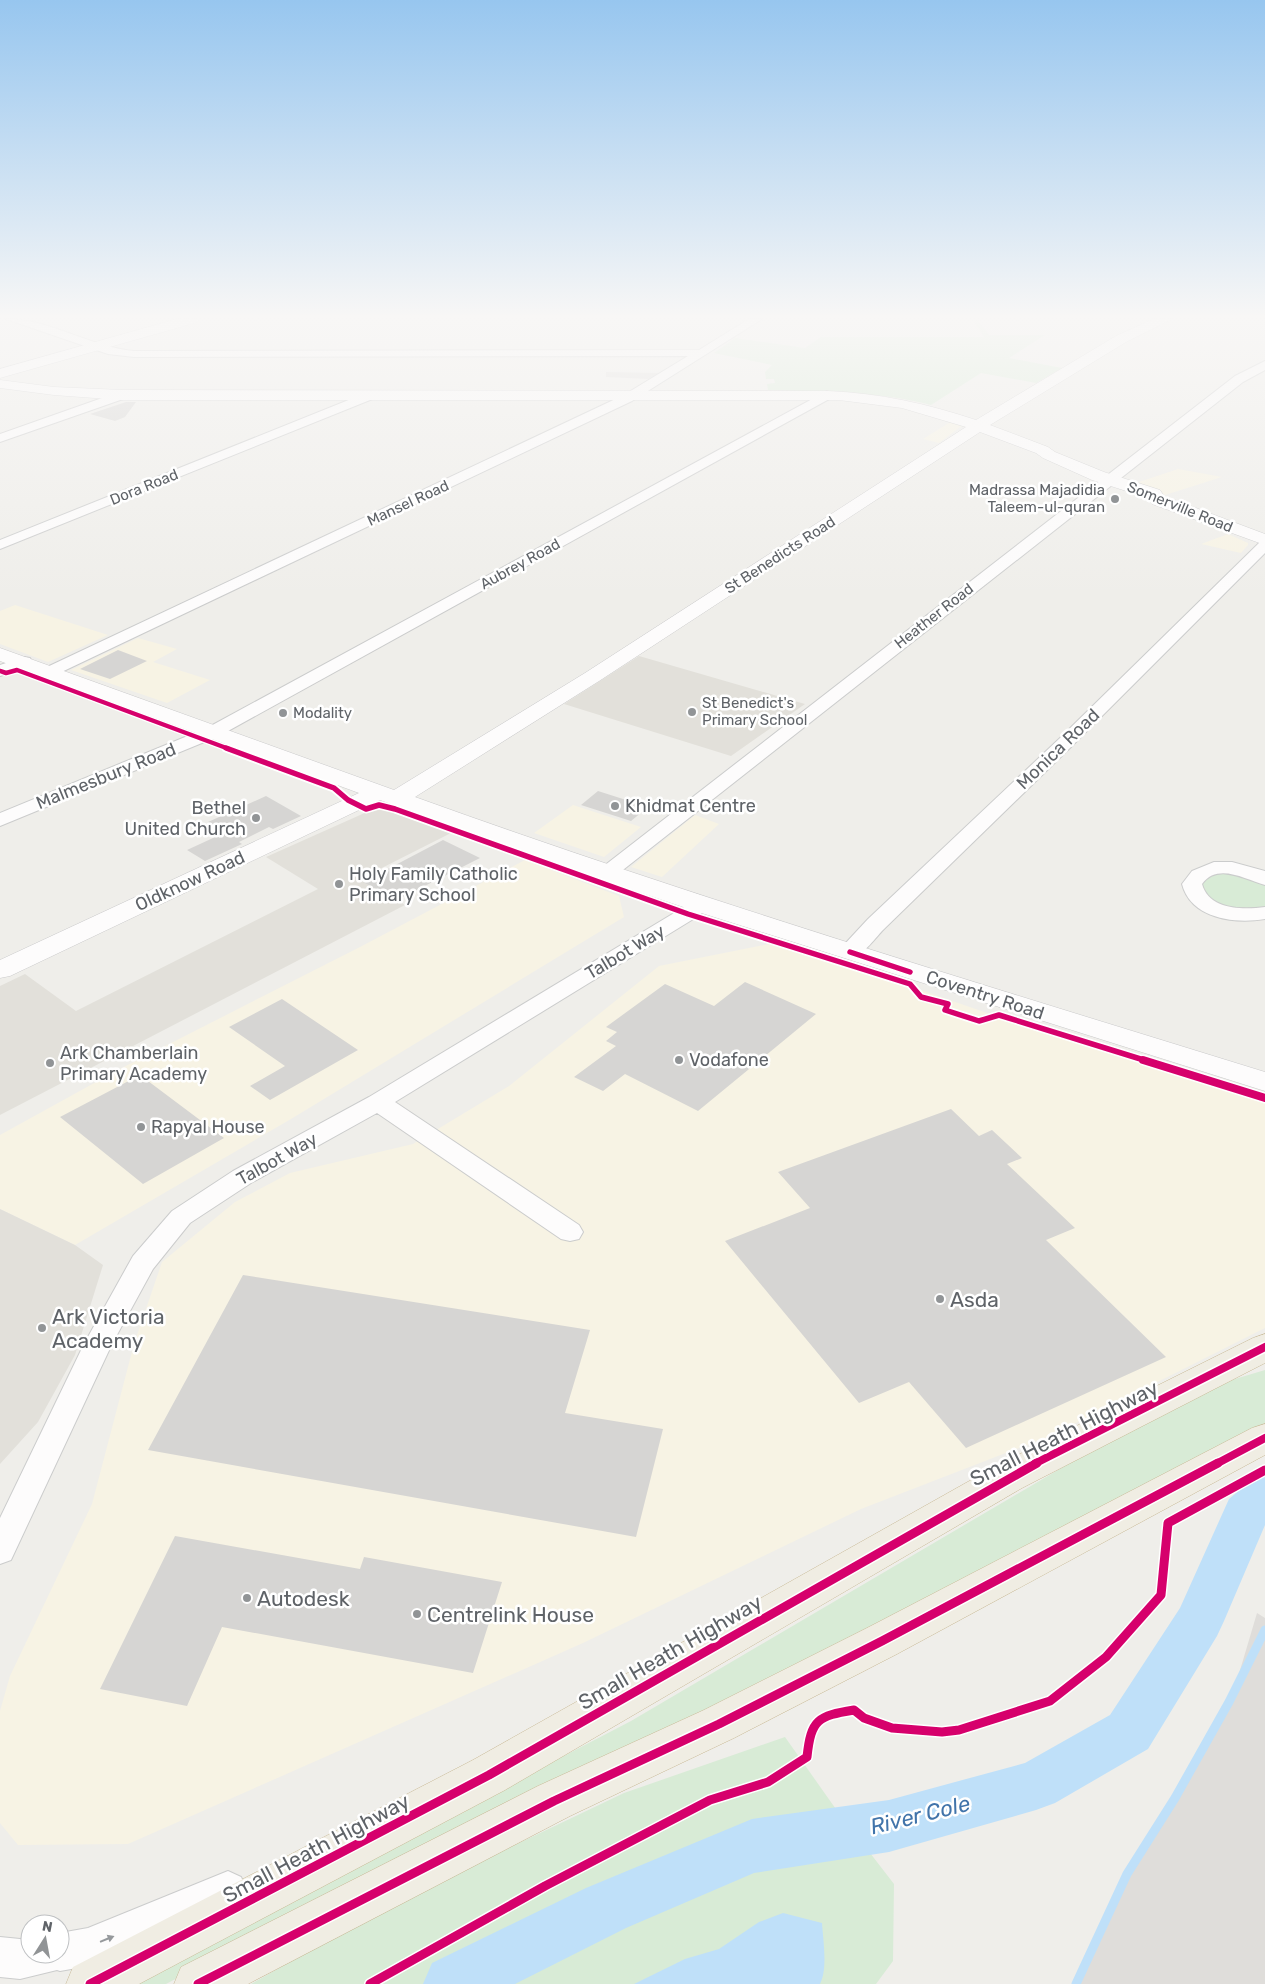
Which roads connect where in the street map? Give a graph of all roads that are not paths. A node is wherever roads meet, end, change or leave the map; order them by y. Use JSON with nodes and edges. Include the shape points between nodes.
{"nodes":[{"id":1,"x":75,"y":412,"type":"edge"},
{"id":2,"x":331,"y":412,"type":"edge"},
{"id":3,"x":598,"y":412,"type":"edge"},
{"id":4,"x":798,"y":412,"type":"edge"},
{"id":5,"x":930,"y":412,"type":"edge"},
{"id":6,"x":1003,"y":412,"type":"edge"},
{"id":7,"x":1198,"y":412,"type":"edge"},
{"id":8,"x":979,"y":426,"type":"junction"},
{"id":9,"x":0,"y":438,"type":"edge"},
{"id":10,"x":1112,"y":479,"type":"junction"},
{"id":11,"x":1265,"y":540,"type":"edge"},
{"id":12,"x":0,"y":545,"type":"edge"},
{"id":13,"x":1265,"y":545,"type":"edge"},
{"id":14,"x":0,"y":654,"type":"edge"},
{"id":15,"x":24,"y":662,"type":"junction"},
{"id":16,"x":0,"y":671,"type":"edge"},
{"id":17,"x":52,"y":672,"type":"junction"},
{"id":18,"x":213,"y":732,"type":"junction"},
{"id":19,"x":388,"y":795,"type":"junction"},
{"id":20,"x":0,"y":820,"type":"edge"},
{"id":21,"x":607,"y":872,"type":"junction"},
{"id":22,"x":1265,"y":879,"type":"edge"},
{"id":23,"x":700,"y":905,"type":"junction"},
{"id":24,"x":1265,"y":913,"type":"edge"},
{"id":25,"x":850,"y":952,"type":"junction"},
{"id":26,"x":0,"y":970,"type":"edge"},
{"id":27,"x":1265,"y":1082,"type":"edge"},
{"id":28,"x":378,"y":1102,"type":"junction"},
{"id":29,"x":570,"y":1232,"type":"dead end"},
{"id":30,"x":1265,"y":1347,"type":"edge"},
{"id":31,"x":1265,"y":1438,"type":"edge"},
{"id":32,"x":0,"y":1551,"type":"edge"},
{"id":33,"x":403,"y":1821,"type":"junction"},
{"id":34,"x":70,"y":1950,"type":"edge"},
{"id":35,"x":0,"y":1957,"type":"edge"},
{"id":36,"x":20,"y":1959,"type":"edge"},
{"id":37,"x":90,"y":1984,"type":"edge"},
{"id":38,"x":198,"y":1984,"type":"edge"}],
"edges":[{"from":1,"to":9,"type":"street"},
{"from":2,"to":12,"type":"street","name":"Dora Road"},
{"from":3,"to":17,"type":"street","name":"Mansel Road"},
{"from":4,"to":18,"type":"street","name":"Aubrey Road"},
{"from":5,"to":8,"type":"street","name":"Somerville Road"},
{"from":6,"to":8,"type":"street","name":"St Benedicts Road"},
{"from":7,"to":10,"type":"street","name":"Heather Road"},
{"from":8,"to":10,"type":"street","name":"Somerville Road"},
{"from":8,"to":19,"type":"street","name":"St Benedicts Road","via":[[592,677]]},
{"from":10,"to":11,"type":"street","name":"Somerville Road"},
{"from":10,"to":21,"type":"street","name":"Heather Road"},
{"from":13,"to":25,"type":"street","name":"Monica Road"},
{"from":14,"to":15,"type":"street","name":"Coventry Road"},
{"from":15,"to":16,"type":"street"},
{"from":15,"to":17,"type":"street","name":"Coventry Road"},
{"from":17,"to":18,"type":"street","name":"Coventry Road"},
{"from":18,"to":19,"type":"street","name":"Coventry Road"},
{"from":18,"to":20,"type":"street","name":"Malmesbury Road"},
{"from":19,"to":21,"type":"street","name":"Coventry Road"},
{"from":19,"to":26,"type":"street","name":"Oldknow Road"},
{"from":21,"to":23,"type":"street","name":"Coventry Road"},
{"from":22,"to":24,"type":"street","via":[[1241,870],[1216,869],[1198,875],[1192,884],[1197,897],[1222,911],[1246,915]]},
{"from":23,"to":25,"type":"street","name":"Coventry Road"},
{"from":23,"to":28,"type":"street","name":"Talbot Way"},
{"from":25,"to":27,"type":"street","name":"Coventry Road"},
{"from":28,"to":29,"type":"street"},
{"from":28,"to":32,"type":"street","name":"Talbot Way","via":[[242,1178],[181,1217],[143,1262],[98,1344]]},
{"from":30,"to":33,"type":"highway","name":"Small Heath Highway","via":[[1009,1477],[498,1771]]},
{"from":31,"to":38,"type":"highway","via":[[719,1724],[546,1806]]},
{"from":34,"to":33,"type":"street","one_way":true,"via":[[88,1947]]},
{"from":33,"to":37,"type":"highway","name":"Small Heath Highway"},
{"from":35,"to":36,"type":"street"}]}
